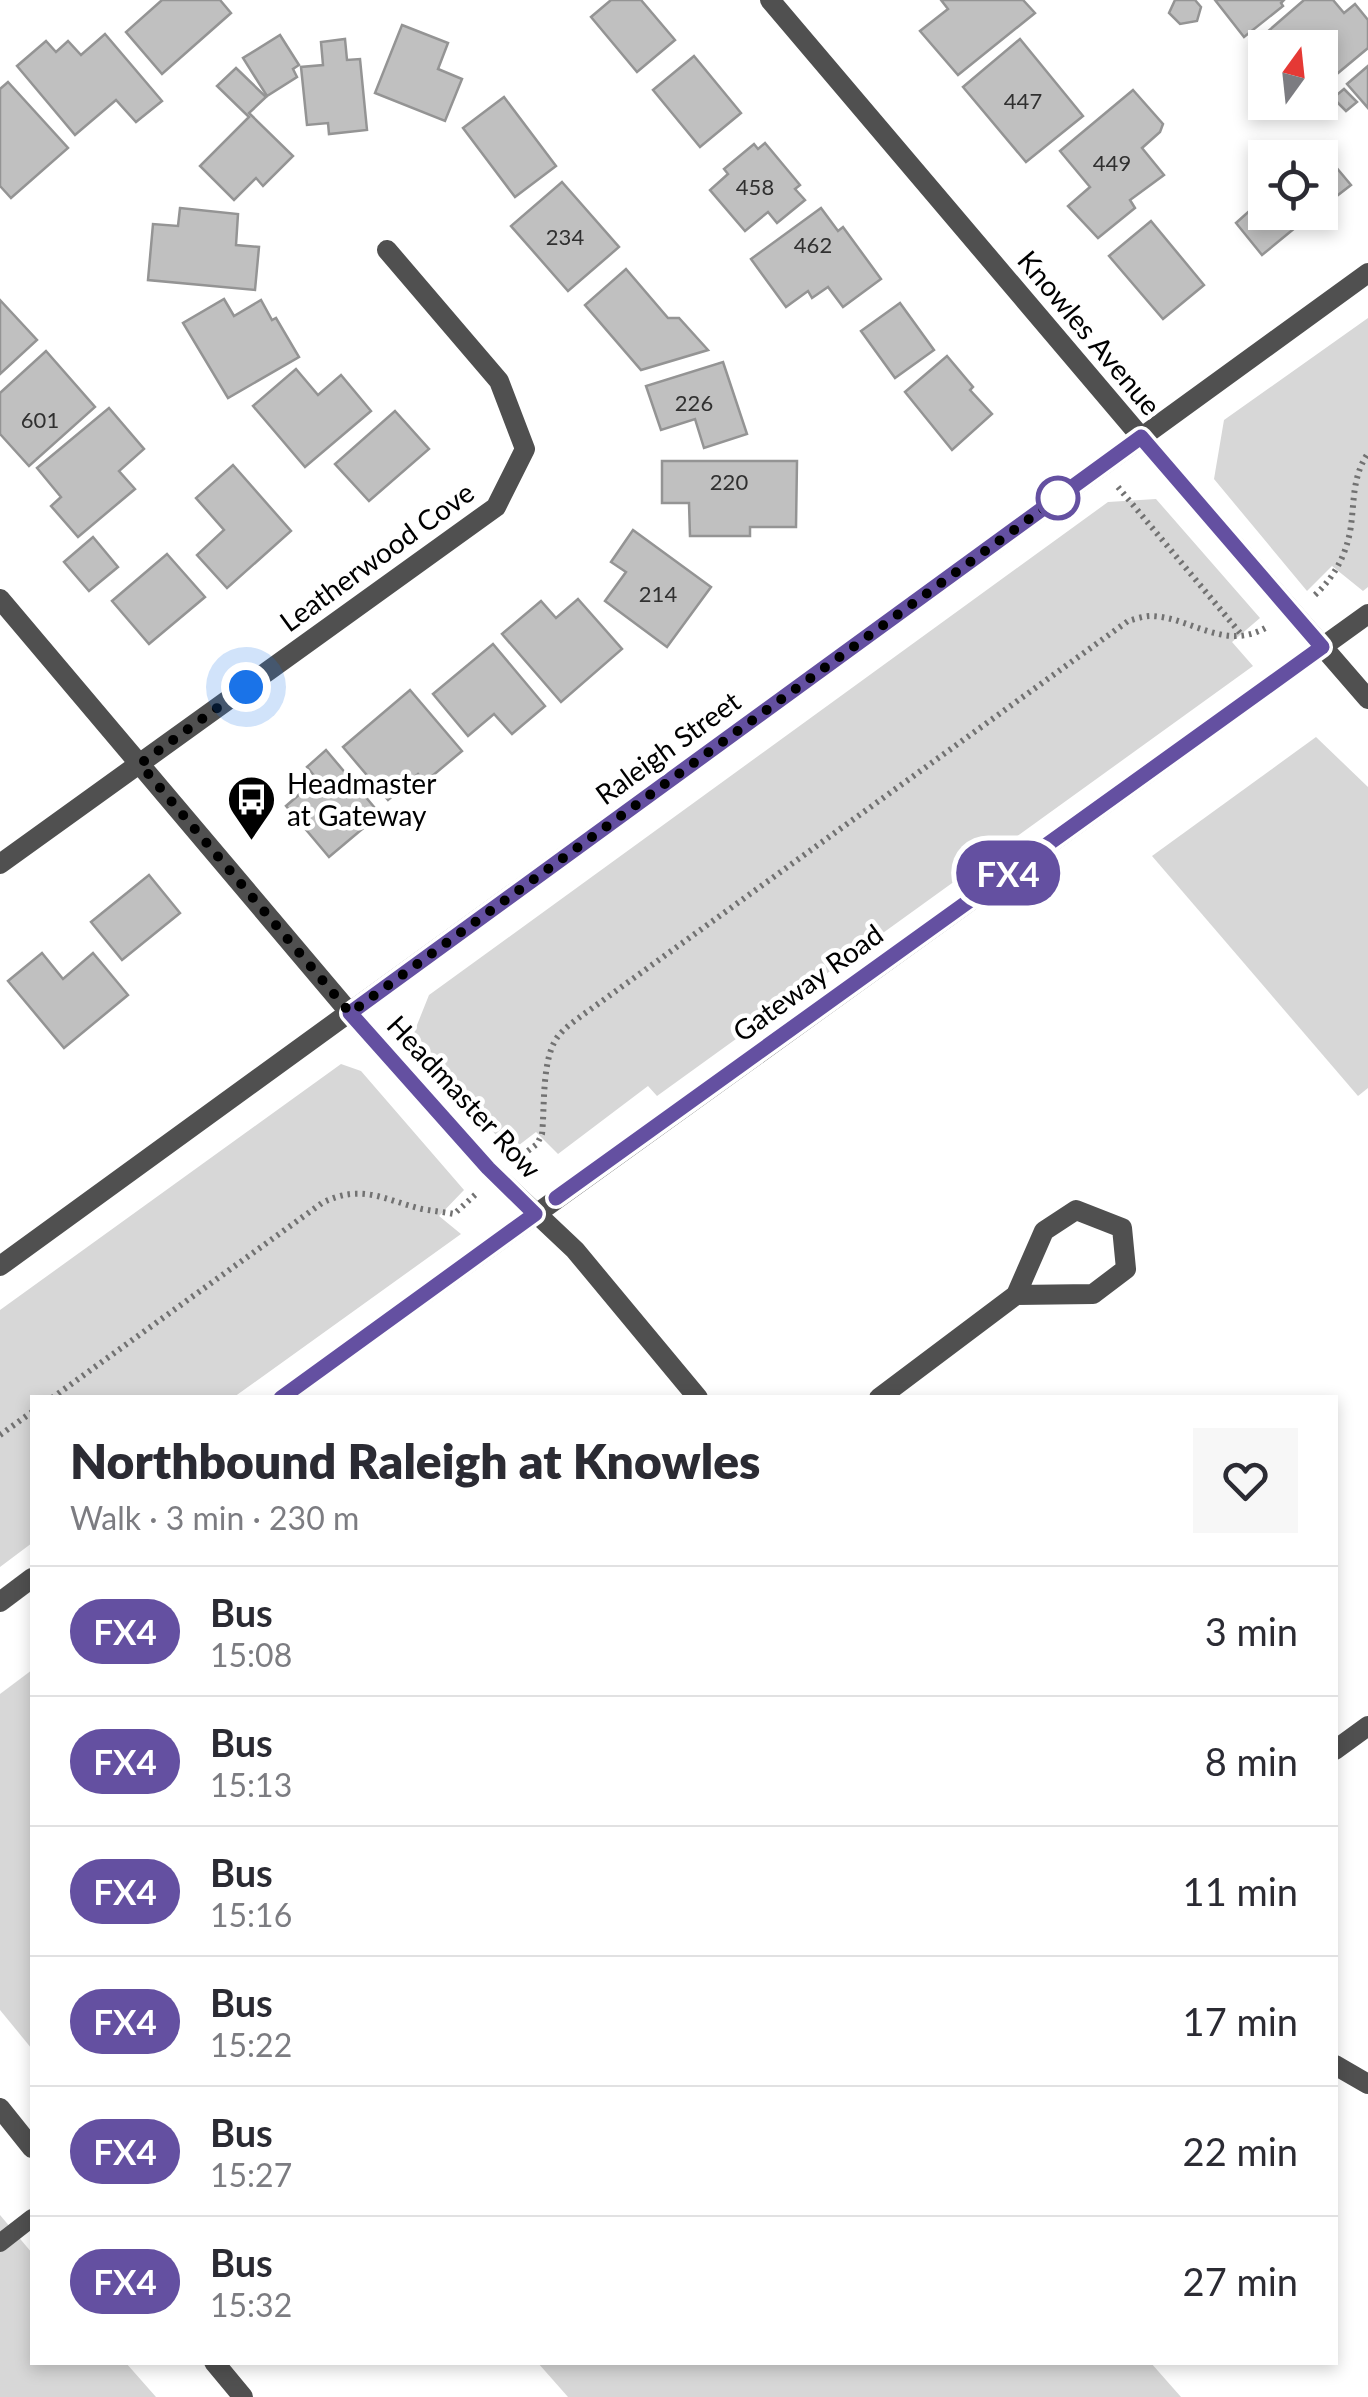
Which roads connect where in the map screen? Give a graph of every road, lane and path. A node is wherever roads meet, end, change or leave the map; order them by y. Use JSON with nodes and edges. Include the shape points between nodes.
{"nodes":[{"id":1,"x":770,"y":0,"type":"edge"},
{"id":2,"x":387,"y":250,"type":"dead end"},
{"id":3,"x":1368,"y":273,"type":"edge"},
{"id":4,"x":1141,"y":437,"type":"junction"},
{"id":5,"x":1368,"y":453,"type":"edge"},
{"id":6,"x":1101,"y":466,"type":"junction"},
{"id":7,"x":1340,"y":563,"type":"dead end"},
{"id":8,"x":0,"y":599,"type":"edge"},
{"id":9,"x":1368,"y":614,"type":"edge"},
{"id":10,"x":1322,"y":647,"type":"junction"},
{"id":11,"x":1368,"y":700,"type":"edge"},
{"id":12,"x":140,"y":764,"type":"junction"},
{"id":13,"x":0,"y":864,"type":"edge"},
{"id":14,"x":350,"y":1013,"type":"junction"},
{"id":15,"x":538,"y":1144,"type":"dead end"},
{"id":16,"x":454,"y":1214,"type":"dead end"},
{"id":17,"x":535,"y":1214,"type":"junction"},
{"id":18,"x":0,"y":1266,"type":"edge"},
{"id":19,"x":1016,"y":1294,"type":"junction"},
{"id":20,"x":56,"y":1395,"type":"edge"},
{"id":21,"x":285,"y":1395,"type":"edge"},
{"id":22,"x":696,"y":1395,"type":"edge"},
{"id":23,"x":883,"y":1395,"type":"edge"},
{"id":24,"x":30,"y":1413,"type":"edge"},
{"id":25,"x":0,"y":1434,"type":"edge"},
{"id":26,"x":30,"y":1580,"type":"edge"},
{"id":27,"x":0,"y":1602,"type":"edge"},
{"id":28,"x":1368,"y":1726,"type":"edge"},
{"id":29,"x":1338,"y":1748,"type":"edge"},
{"id":30,"x":1338,"y":2067,"type":"edge"},
{"id":31,"x":1368,"y":2084,"type":"edge"},
{"id":32,"x":0,"y":2108,"type":"edge"},
{"id":33,"x":30,"y":2146,"type":"edge"},
{"id":34,"x":30,"y":2220,"type":"edge"},
{"id":35,"x":0,"y":2243,"type":"edge"},
{"id":36,"x":217,"y":2365,"type":"edge"},
{"id":37,"x":244,"y":2397,"type":"edge"}],
"edges":[{"from":1,"to":4,"type":"street","name":"Knowles Avenue"},
{"from":2,"to":12,"type":"street","name":"Leatherwood Cove","via":[[499,381],[525,449],[496,507]]},
{"from":3,"to":4,"type":"street","name":"Raleigh Street"},
{"from":4,"to":6,"type":"street","name":"Raleigh Street"},
{"from":4,"to":10,"type":"street","name":"Knowles Avenue"},
{"from":5,"to":7,"type":"path","via":[[1358,467]]},
{"from":6,"to":14,"type":"street","name":"Raleigh Street"},
{"from":6,"to":15,"type":"path","via":[[1238,634],[1213,634],[1150,616],[1128,621],[584,1014],[553,1044]]},
{"from":8,"to":12,"type":"street","name":"Headmaster Row"},
{"from":9,"to":10,"type":"street","name":"Gateway Road"},
{"from":10,"to":11,"type":"street","name":"Knowles Avenue"},
{"from":10,"to":17,"type":"street","name":"Gateway Road"},
{"from":12,"to":13,"type":"street","name":"Leatherwood Cove"},
{"from":12,"to":14,"type":"street","name":"Headmaster Row"},
{"from":14,"to":17,"type":"street","name":"Headmaster Row"},
{"from":14,"to":18,"type":"street","name":"Raleigh Street"},
{"from":16,"to":20,"type":"path","via":[[389,1197],[338,1195]]},
{"from":17,"to":21,"type":"street","name":"Gateway Road"},
{"from":17,"to":22,"type":"street","name":"Headmaster Row","via":[[575,1250]]},
{"from":19,"to":19,"type":"street","via":[[1093,1294],[1126,1269],[1122,1228],[1076,1210],[1044,1231]]},
{"from":19,"to":23,"type":"street"},
{"from":24,"to":25,"type":"path"},
{"from":26,"to":27,"type":"street"},
{"from":28,"to":29,"type":"street"},
{"from":30,"to":31,"type":"street"},
{"from":32,"to":33,"type":"street"},
{"from":34,"to":35,"type":"lane"},
{"from":36,"to":37,"type":"street"}]}
